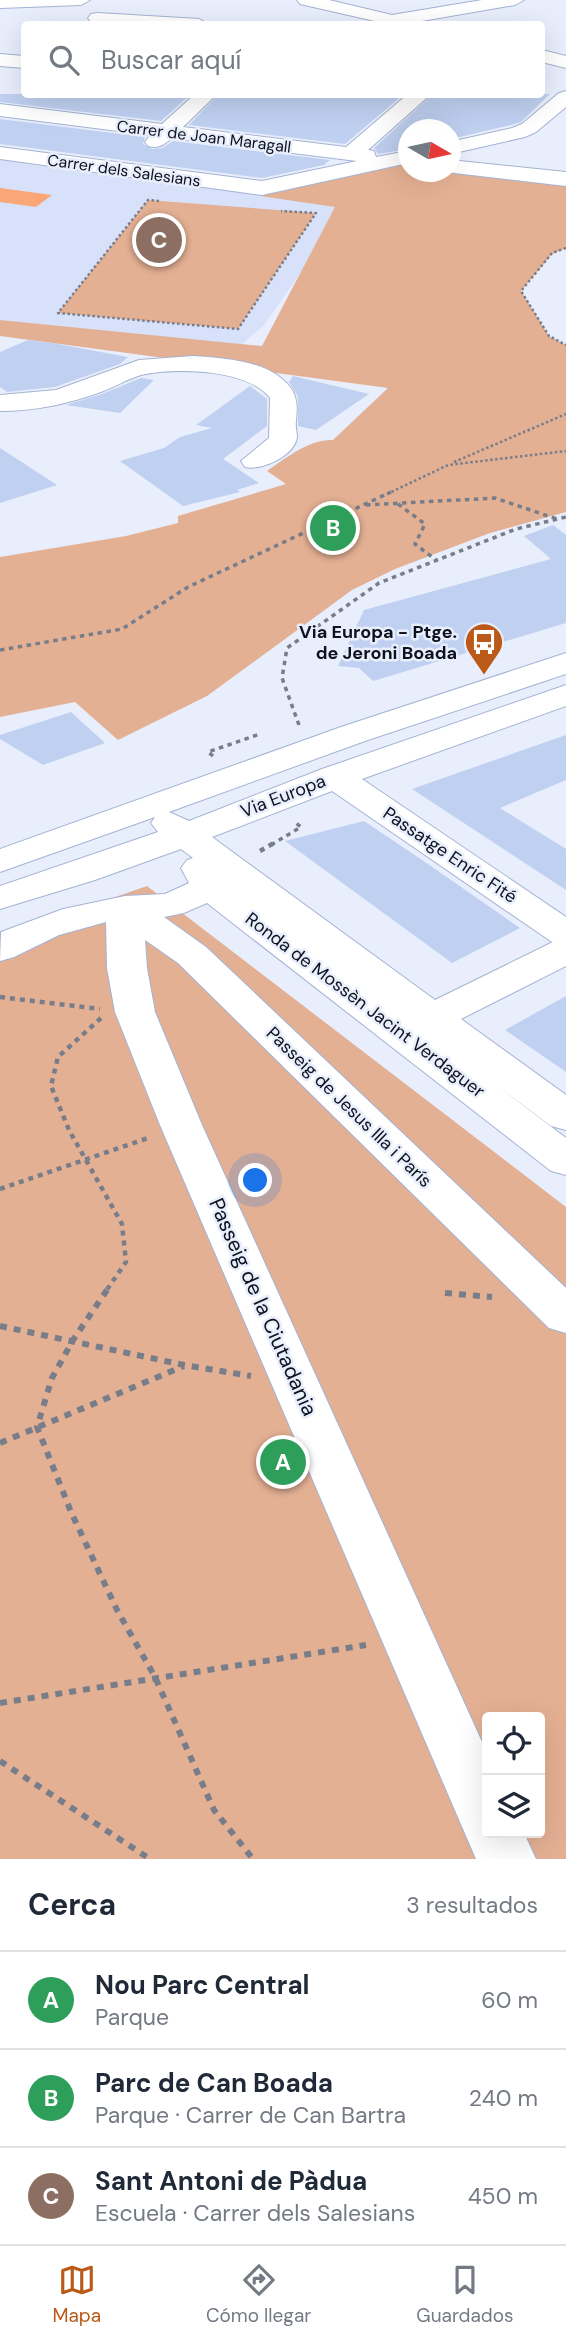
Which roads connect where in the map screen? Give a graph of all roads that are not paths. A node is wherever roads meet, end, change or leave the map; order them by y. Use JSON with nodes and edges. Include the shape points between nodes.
{"nodes":[{"id":1,"x":81,"y":0,"type":"edge"},
{"id":2,"x":111,"y":0,"type":"edge"},
{"id":3,"x":306,"y":0,"type":"edge"},
{"id":4,"x":515,"y":0,"type":"edge"},
{"id":5,"x":0,"y":3,"type":"edge"},
{"id":6,"x":93,"y":21,"type":"edge"},
{"id":7,"x":397,"y":21,"type":"edge"},
{"id":8,"x":406,"y":21,"type":"edge"},
{"id":9,"x":545,"y":57,"type":"edge"},
{"id":10,"x":0,"y":60,"type":"edge"},
{"id":11,"x":21,"y":62,"type":"edge"},
{"id":12,"x":566,"y":62,"type":"edge"},
{"id":13,"x":566,"y":97,"type":"edge"},
{"id":14,"x":203,"y":98,"type":"edge"},
{"id":15,"x":416,"y":98,"type":"edge"},
{"id":16,"x":5,"y":105,"type":"edge"},
{"id":17,"x":557,"y":116,"type":"edge"},
{"id":18,"x":166,"y":131,"type":"junction"},
{"id":19,"x":461,"y":146,"type":"edge"},
{"id":20,"x":0,"y":153,"type":"edge"},
{"id":21,"x":351,"y":154,"type":"junction"},
{"id":22,"x":398,"y":158,"type":"edge"},
{"id":23,"x":398,"y":160,"type":"edge"},
{"id":24,"x":461,"y":167,"type":"edge"},
{"id":25,"x":125,"y":170,"type":"junction"},
{"id":26,"x":566,"y":179,"type":"edge"},
{"id":27,"x":0,"y":403,"type":"edge"},
{"id":28,"x":255,"y":461,"type":"dead end"},
{"id":29,"x":566,"y":663,"type":"edge"},
{"id":30,"x":566,"y":695,"type":"edge"},
{"id":31,"x":334,"y":776,"type":"junction"},
{"id":32,"x":151,"y":807,"type":"junction"},
{"id":33,"x":182,"y":835,"type":"junction"},
{"id":34,"x":0,"y":861,"type":"edge"},
{"id":35,"x":207,"y":889,"type":"junction"},
{"id":36,"x":0,"y":898,"type":"edge"},
{"id":37,"x":125,"y":907,"type":"junction"},
{"id":38,"x":566,"y":934,"type":"edge"},
{"id":39,"x":0,"y":949,"type":"edge"},
{"id":40,"x":566,"y":951,"type":"edge"},
{"id":41,"x":417,"y":1025,"type":"junction"},
{"id":42,"x":566,"y":1116,"type":"edge"},
{"id":43,"x":566,"y":1160,"type":"edge"},
{"id":44,"x":566,"y":1316,"type":"edge"},
{"id":45,"x":482,"y":1806,"type":"edge"},
{"id":46,"x":496,"y":1838,"type":"edge"},
{"id":47,"x":506,"y":1859,"type":"edge"}],
"edges":[{"from":1,"to":5,"type":"street"},
{"from":2,"to":6,"type":"street"},
{"from":3,"to":7,"type":"street"},
{"from":4,"to":8,"type":"street"},
{"from":9,"to":12,"type":"street"},
{"from":10,"to":11,"type":"street"},
{"from":13,"to":17,"type":"street"},
{"from":14,"to":18,"type":"street"},
{"from":15,"to":21,"type":"street"},
{"from":16,"to":18,"type":"street","name":"Carrer de Joan Maragall"},
{"from":17,"to":19,"type":"street","via":[[519,134]]},
{"from":18,"to":21,"type":"street","name":"Carrer de Joan Maragall"},
{"from":18,"to":25,"type":"street"},
{"from":20,"to":25,"type":"street","name":"Carrer dels Salesians"},
{"from":21,"to":22,"type":"street","name":"Carrer de Joan Maragall"},
{"from":23,"to":25,"type":"street","name":"Carrer dels Salesians","via":[[248,188]]},
{"from":24,"to":26,"type":"street"},
{"from":27,"to":28,"type":"street","via":[[62,396],[152,366],[181,364],[240,371],[273,384],[285,403],[279,425],[283,438]]},
{"from":29,"to":32,"type":"street","name":"Via Europa","via":[[449,699]]},
{"from":30,"to":31,"type":"street","name":"Via Europa"},
{"from":31,"to":33,"type":"street","name":"Via Europa"},
{"from":31,"to":38,"type":"street","name":"Passatge Enric Fité"},
{"from":32,"to":33,"type":"street","name":"Ronda de Mossèn Jacint Verdaguer"},
{"from":32,"to":34,"type":"street","name":"Via Europa"},
{"from":33,"to":35,"type":"street","name":"Ronda de Mossèn Jacint Verdaguer"},
{"from":33,"to":36,"type":"street","name":"Via Europa"},
{"from":35,"to":37,"type":"street"},
{"from":35,"to":41,"type":"street","name":"Ronda de Mossèn Jacint Verdaguer"},
{"from":37,"to":39,"type":"street","via":[[76,916],[27,933]]},
{"from":37,"to":44,"type":"street","name":"Passeig de Jesus Illa i París","via":[[192,954]]},
{"from":37,"to":45,"type":"street","name":"Passeig de la Ciutadania","via":[[127,968],[135,1012]]},
{"from":40,"to":41,"type":"street"},
{"from":41,"to":42,"type":"street","name":"Ronda de Mossèn Jacint Verdaguer"},
{"from":41,"to":43,"type":"street","name":"Ronda de Mossèn Jacint Verdaguer"},
{"from":46,"to":47,"type":"street"}]}
